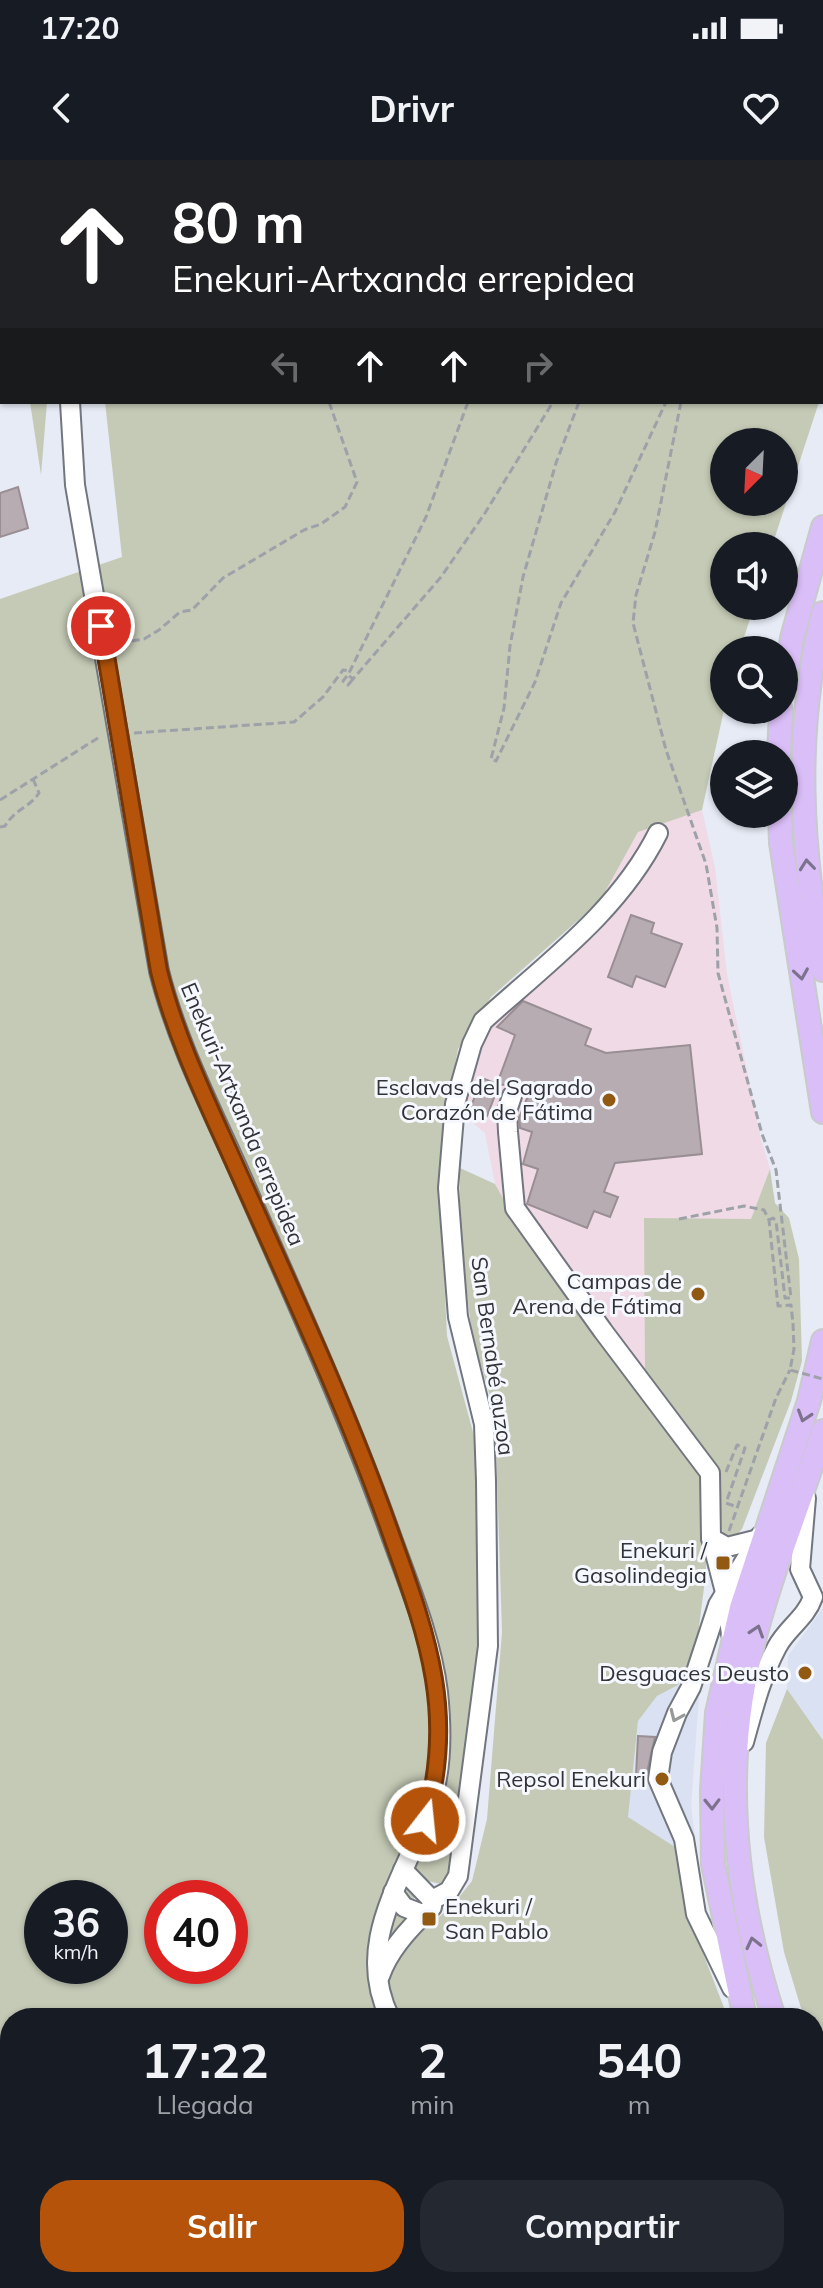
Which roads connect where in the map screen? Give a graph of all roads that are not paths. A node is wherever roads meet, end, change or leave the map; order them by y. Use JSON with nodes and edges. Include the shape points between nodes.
{"nodes":[{"id":1,"x":70,"y":404,"type":"edge"},
{"id":2,"x":823,"y":527,"type":"edge"},
{"id":3,"x":823,"y":613,"type":"edge"},
{"id":4,"x":793,"y":636,"type":"edge"},
{"id":5,"x":780,"y":828,"type":"edge"},
{"id":6,"x":658,"y":833,"type":"dead end"},
{"id":7,"x":823,"y":970,"type":"edge"},
{"id":8,"x":512,"y":1096,"type":"dead end"},
{"id":9,"x":823,"y":1112,"type":"edge"},
{"id":10,"x":823,"y":1341,"type":"edge"},
{"id":11,"x":823,"y":1431,"type":"edge"},
{"id":12,"x":809,"y":1474,"type":"junction"},
{"id":13,"x":761,"y":1535,"type":"junction"},
{"id":14,"x":711,"y":1538,"type":"junction"},
{"id":15,"x":725,"y":1592,"type":"junction"},
{"id":16,"x":731,"y":1643,"type":"junction"},
{"id":17,"x":734,"y":1775,"type":"junction"},
{"id":18,"x":403,"y":1870,"type":"junction"},
{"id":19,"x":393,"y":1892,"type":"junction"},
{"id":20,"x":425,"y":1901,"type":"junction"},
{"id":21,"x":377,"y":1986,"type":"junction"},
{"id":22,"x":386,"y":2008,"type":"edge"},
{"id":23,"x":740,"y":2008,"type":"edge"},
{"id":24,"x":741,"y":2008,"type":"edge"},
{"id":25,"x":771,"y":2008,"type":"edge"}],
"edges":[{"from":1,"to":18,"type":"street","name":"Enekuri-Artxanda errepidea","via":[[75,485],[171,1015],[354,1433],[426,1632],[438,1692],[439,1753],[425,1821]]},
{"from":2,"to":4,"type":"main road"},
{"from":7,"to":3,"type":"main road","one_way":true,"via":[[801,792],[805,712]]},
{"from":5,"to":9,"type":"main road","one_way":true},
{"from":6,"to":20,"type":"street","name":"San Bernabé auzoa","via":[[612,903],[483,1021],[455,1104],[448,1188],[458,1317],[484,1424],[488,1646],[458,1876],[449,1891]]},
{"from":8,"to":14,"type":"street","via":[[507,1111],[515,1208],[706,1464]]},
{"from":10,"to":13,"type":"main road","one_way":true,"via":[[809,1401]]},
{"from":11,"to":12,"type":"main road"},
{"from":17,"to":12,"type":"main road","one_way":true,"via":[[752,1649]]},
{"from":12,"to":17,"type":"street","via":[[800,1569],[813,1597],[766,1669]]},
{"from":13,"to":14,"type":"street","via":[[727,1547]]},
{"from":13,"to":15,"type":"street"},
{"from":13,"to":16,"type":"main road"},
{"from":14,"to":15,"type":"street"},
{"from":15,"to":16,"type":"street"},
{"from":15,"to":23,"type":"street","one_way":true,"via":[[667,1739],[658,1779],[684,1839],[696,1914]]},
{"from":16,"to":24,"type":"main road","one_way":true,"via":[[717,1713],[713,1849]]},
{"from":25,"to":17,"type":"main road","one_way":true,"via":[[741,1887]]},
{"from":18,"to":19,"type":"street","name":"Enekuri-Artxanda errepidea"},
{"from":18,"to":20,"type":"street"},
{"from":19,"to":20,"type":"street","via":[[404,1907]]},
{"from":19,"to":21,"type":"street","name":"Enekuri-Artxanda errepidea","via":[[380,1933]]},
{"from":20,"to":21,"type":"street","name":"San Bernabé auzoa","via":[[391,1952]]},
{"from":21,"to":22,"type":"street"}]}
